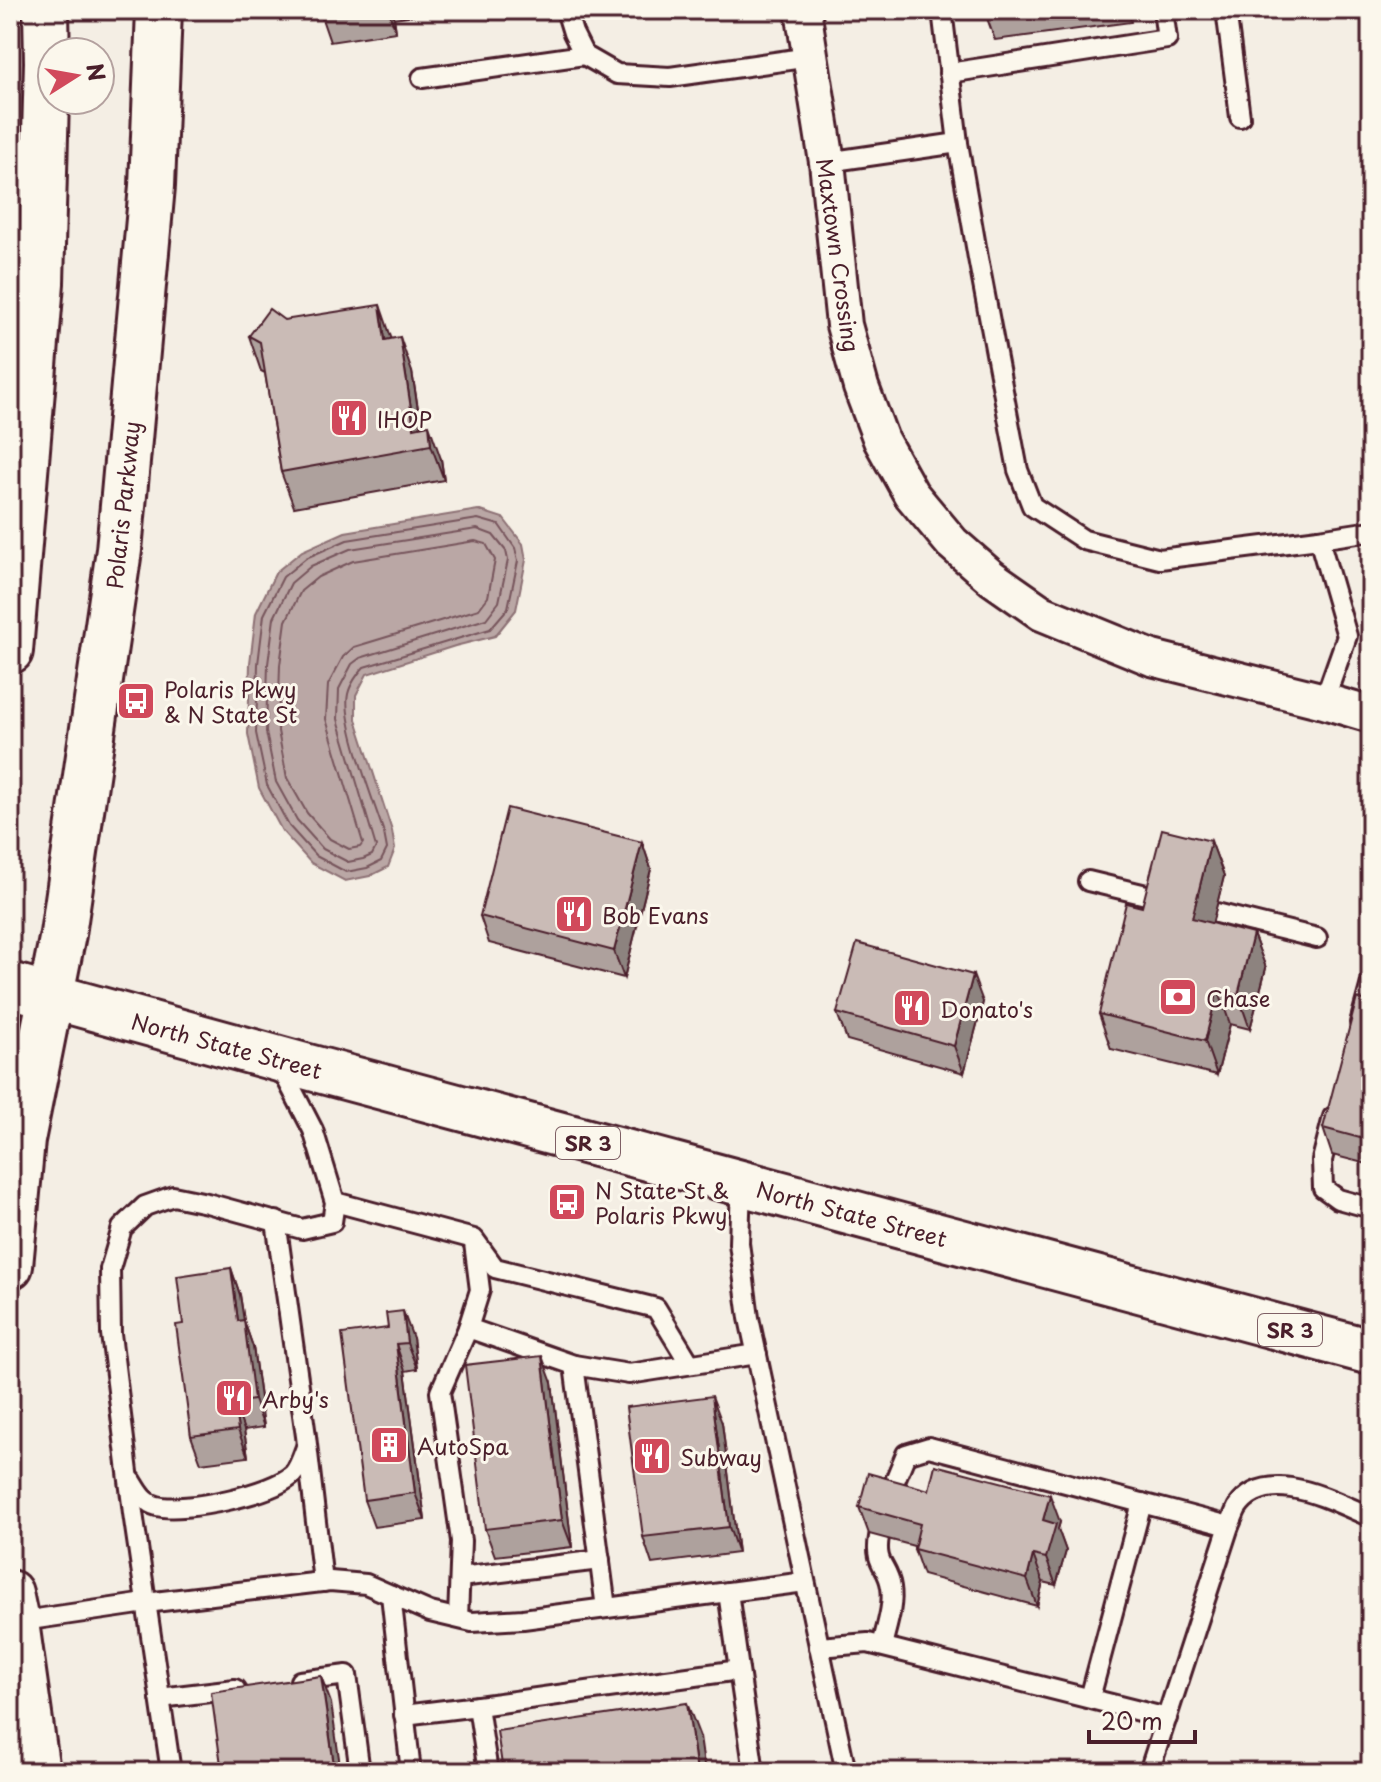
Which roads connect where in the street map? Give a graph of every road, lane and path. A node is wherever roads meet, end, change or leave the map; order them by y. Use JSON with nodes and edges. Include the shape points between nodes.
{"nodes":[{"id":1,"x":46,"y":10,"type":"edge"},
{"id":2,"x":159,"y":10,"type":"edge"},
{"id":3,"x":566,"y":10,"type":"edge"},
{"id":4,"x":803,"y":10,"type":"edge"},
{"id":5,"x":942,"y":10,"type":"edge"},
{"id":6,"x":1163,"y":10,"type":"edge"},
{"id":7,"x":1226,"y":10,"type":"edge"},
{"id":8,"x":584,"y":55,"type":"junction"},
{"id":9,"x":810,"y":57,"type":"junction"},
{"id":10,"x":949,"y":73,"type":"junction"},
{"id":11,"x":422,"y":78,"type":"dead end"},
{"id":12,"x":1240,"y":117,"type":"dead end"},
{"id":13,"x":958,"y":143,"type":"junction"},
{"id":14,"x":827,"y":162,"type":"junction"},
{"id":15,"x":1371,"y":531,"type":"edge"},
{"id":16,"x":1319,"y":539,"type":"junction"},
{"id":17,"x":10,"y":651,"type":"edge"},
{"id":18,"x":1324,"y":701,"type":"junction"},
{"id":19,"x":1371,"y":715,"type":"edge"},
{"id":20,"x":1088,"y":881,"type":"dead end"},
{"id":21,"x":1317,"y":938,"type":"dead end"},
{"id":22,"x":1371,"y":983,"type":"edge"},
{"id":23,"x":30,"y":991,"type":"edge"},
{"id":24,"x":1354,"y":1042,"type":"edge"},
{"id":25,"x":276,"y":1059,"type":"junction"},
{"id":26,"x":1338,"y":1102,"type":"edge"},
{"id":27,"x":741,"y":1184,"type":"junction"},
{"id":28,"x":335,"y":1202,"type":"junction"},
{"id":29,"x":1371,"y":1208,"type":"edge"},
{"id":30,"x":276,"y":1221,"type":"junction"},
{"id":31,"x":474,"y":1239,"type":"junction"},
{"id":32,"x":10,"y":1266,"type":"edge"},
{"id":33,"x":468,"y":1328,"type":"junction"},
{"id":34,"x":1371,"y":1352,"type":"edge"},
{"id":35,"x":757,"y":1354,"type":"junction"},
{"id":36,"x":690,"y":1364,"type":"junction"},
{"id":37,"x":574,"y":1365,"type":"junction"},
{"id":38,"x":307,"y":1445,"type":"junction"},
{"id":39,"x":129,"y":1475,"type":"junction"},
{"id":40,"x":889,"y":1503,"type":"edge"},
{"id":41,"x":1142,"y":1503,"type":"junction"},
{"id":42,"x":1371,"y":1517,"type":"edge"},
{"id":43,"x":1229,"y":1526,"type":"junction"},
{"id":44,"x":879,"y":1537,"type":"edge"},
{"id":45,"x":600,"y":1560,"type":"junction"},
{"id":46,"x":460,"y":1577,"type":"junction"},
{"id":47,"x":323,"y":1582,"type":"junction"},
{"id":48,"x":805,"y":1582,"type":"junction"},
{"id":49,"x":728,"y":1592,"type":"junction"},
{"id":50,"x":391,"y":1595,"type":"junction"},
{"id":51,"x":146,"y":1603,"type":"junction"},
{"id":52,"x":13,"y":1607,"type":"edge"},
{"id":53,"x":606,"y":1608,"type":"junction"},
{"id":54,"x":458,"y":1618,"type":"junction"},
{"id":55,"x":882,"y":1646,"type":"junction"},
{"id":56,"x":819,"y":1647,"type":"junction"},
{"id":57,"x":739,"y":1670,"type":"junction"},
{"id":58,"x":284,"y":1683,"type":"edge"},
{"id":59,"x":253,"y":1687,"type":"edge"},
{"id":60,"x":160,"y":1698,"type":"junction"},
{"id":61,"x":1090,"y":1698,"type":"junction"},
{"id":62,"x":478,"y":1706,"type":"junction"},
{"id":63,"x":404,"y":1715,"type":"junction"},
{"id":64,"x":1167,"y":1718,"type":"junction"},
{"id":65,"x":37,"y":1772,"type":"edge"},
{"id":66,"x":171,"y":1772,"type":"edge"},
{"id":67,"x":360,"y":1772,"type":"edge"},
{"id":68,"x":411,"y":1772,"type":"edge"},
{"id":69,"x":488,"y":1772,"type":"edge"},
{"id":70,"x":754,"y":1772,"type":"edge"},
{"id":71,"x":846,"y":1772,"type":"edge"},
{"id":72,"x":1149,"y":1772,"type":"edge"}],
"edges":[{"from":1,"to":17,"type":"main road","via":[[41,283]]},
{"from":2,"to":23,"type":"main road","name":"Polaris Parkway","via":[[152,186],[119,550],[63,934]]},
{"from":3,"to":8,"type":"lane"},
{"from":4,"to":9,"type":"street","name":"Maxtown Crossing"},
{"from":5,"to":10,"type":"lane"},
{"from":6,"to":10,"type":"lane","via":[[1167,39]]},
{"from":7,"to":12,"type":"lane"},
{"from":8,"to":9,"type":"lane","via":[[617,74],[670,77]]},
{"from":8,"to":11,"type":"lane"},
{"from":9,"to":14,"type":"street","name":"Maxtown Crossing"},
{"from":10,"to":13,"type":"lane"},
{"from":13,"to":14,"type":"lane"},
{"from":13,"to":16,"type":"lane","via":[[1018,470],[1032,506],[1084,540],[1160,559]]},
{"from":14,"to":18,"type":"street","name":"Maxtown Crossing","via":[[844,325],[861,387],[881,440],[911,494],[952,543],[1042,613],[1088,633],[1152,658]]},
{"from":15,"to":16,"type":"lane"},
{"from":16,"to":18,"type":"lane","via":[[1347,636]]},
{"from":18,"to":19,"type":"street","name":"Maxtown Crossing"},
{"from":20,"to":21,"type":"lane"},
{"from":22,"to":24,"type":"lane"},
{"from":23,"to":25,"type":"main road","name":"North State Street","number":"SR 3"},
{"from":23,"to":32,"type":"main road","name":"Polaris Parkway"},
{"from":25,"to":27,"type":"main road","name":"North State Street","number":"SR 3"},
{"from":25,"to":28,"type":"lane","via":[[313,1130]]},
{"from":26,"to":29,"type":"lane","via":[[1322,1160],[1323,1188],[1338,1199]]},
{"from":27,"to":34,"type":"main road","name":"North State Street","number":"SR 3"},
{"from":27,"to":35,"type":"lane","via":[[739,1243]]},
{"from":28,"to":30,"type":"lane","via":[[332,1222],[302,1229]]},
{"from":28,"to":31,"type":"lane"},
{"from":30,"to":38,"type":"lane"},
{"from":30,"to":39,"type":"lane","via":[[173,1196],[145,1206],[122,1228],[110,1269],[111,1334]]},
{"from":31,"to":33,"type":"lane","via":[[480,1290]]},
{"from":31,"to":36,"type":"lane","via":[[495,1268],[656,1308]]},
{"from":33,"to":37,"type":"lane"},
{"from":33,"to":46,"type":"lane","via":[[440,1392],[461,1541]]},
{"from":35,"to":36,"type":"lane"},
{"from":35,"to":48,"type":"lane"},
{"from":36,"to":37,"type":"lane","via":[[629,1374]]},
{"from":37,"to":45,"type":"lane"},
{"from":38,"to":39,"type":"lane","via":[[293,1474],[267,1490],[191,1507],[156,1506],[142,1498]]},
{"from":38,"to":47,"type":"lane"},
{"from":39,"to":51,"type":"lane"},
{"from":40,"to":41,"type":"lane","via":[[906,1454],[929,1447]]},
{"from":41,"to":43,"type":"lane"},
{"from":41,"to":61,"type":"lane"},
{"from":42,"to":43,"type":"lane","via":[[1284,1485],[1259,1490],[1239,1506]]},
{"from":43,"to":64,"type":"lane"},
{"from":44,"to":55,"type":"lane","via":[[876,1553],[891,1586]]},
{"from":45,"to":46,"type":"lane"},
{"from":45,"to":53,"type":"lane"},
{"from":46,"to":54,"type":"lane"},
{"from":47,"to":50,"type":"lane","via":[[366,1584]]},
{"from":47,"to":51,"type":"lane"},
{"from":48,"to":49,"type":"lane"},
{"from":48,"to":56,"type":"lane"},
{"from":49,"to":53,"type":"lane"},
{"from":49,"to":57,"type":"lane"},
{"from":50,"to":54,"type":"lane"},
{"from":50,"to":63,"type":"lane"},
{"from":51,"to":52,"type":"lane"},
{"from":51,"to":60,"type":"lane"},
{"from":52,"to":65,"type":"main road"},
{"from":53,"to":54,"type":"lane","via":[[523,1619]]},
{"from":55,"to":56,"type":"lane"},
{"from":55,"to":61,"type":"lane"},
{"from":56,"to":71,"type":"lane"},
{"from":57,"to":62,"type":"lane"},
{"from":57,"to":70,"type":"lane"},
{"from":58,"to":67,"type":"lane","via":[[347,1675]]},
{"from":59,"to":60,"type":"lane"},
{"from":60,"to":66,"type":"lane"},
{"from":61,"to":64,"type":"lane"},
{"from":62,"to":63,"type":"lane"},
{"from":62,"to":69,"type":"lane"},
{"from":63,"to":68,"type":"lane"},
{"from":64,"to":72,"type":"lane"}]}
